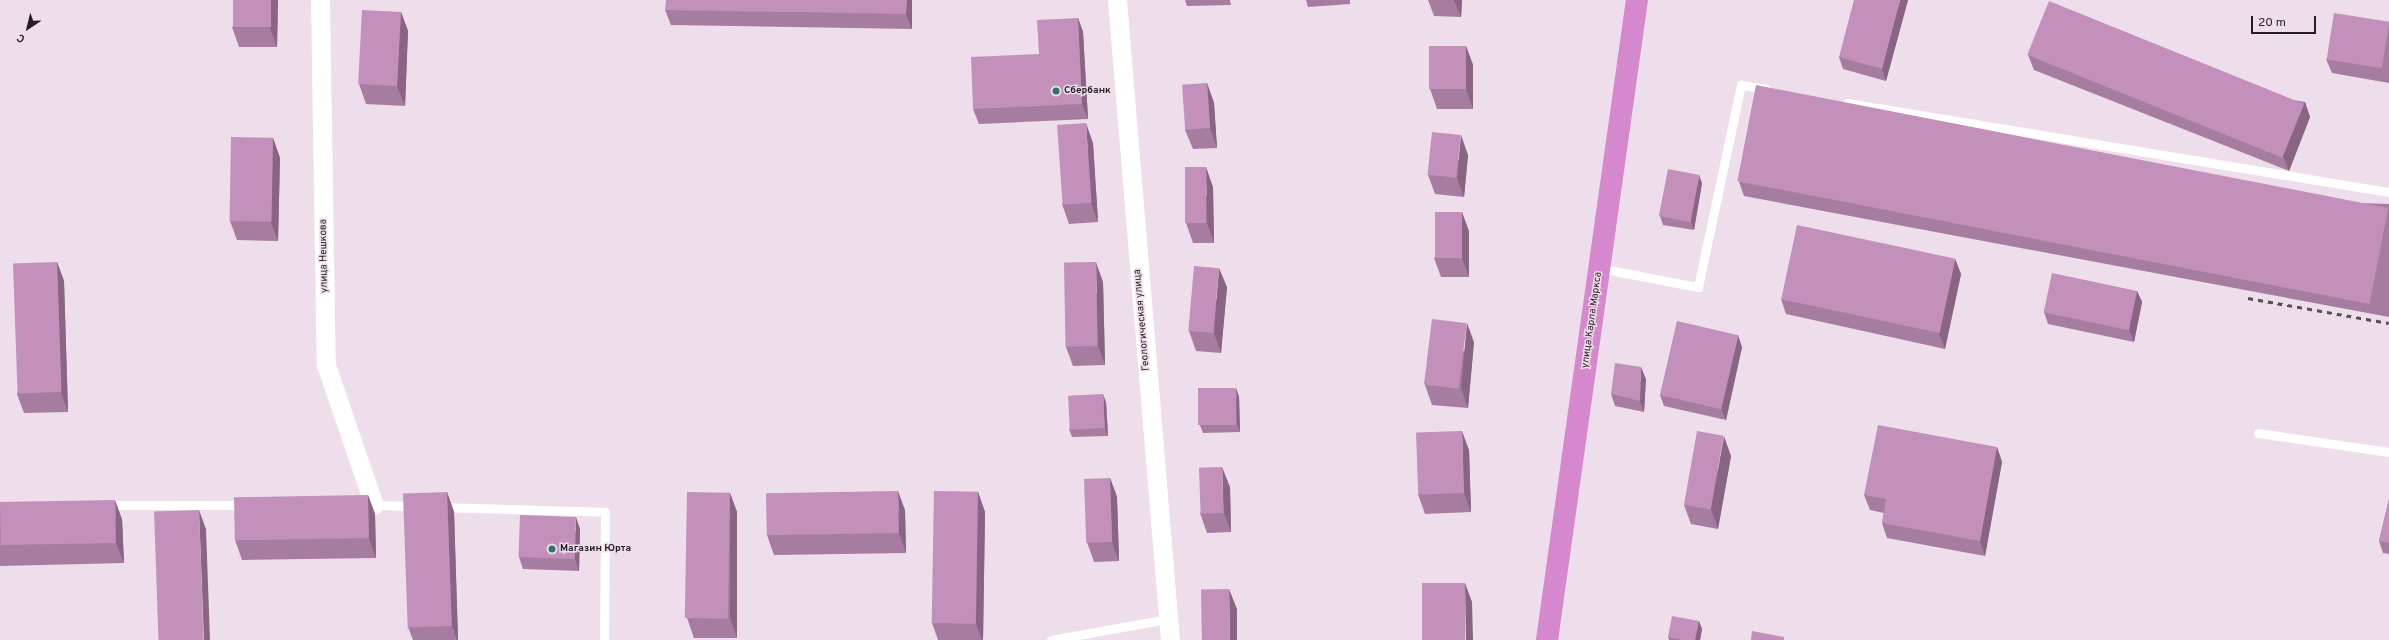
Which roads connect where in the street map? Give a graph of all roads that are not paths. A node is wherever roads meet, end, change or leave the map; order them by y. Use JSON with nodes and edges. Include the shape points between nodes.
{"nodes":[{"id":1,"x":320,"y":0,"type":"edge"},
{"id":2,"x":1116,"y":0,"type":"edge"},
{"id":3,"x":1636,"y":0,"type":"edge"},
{"id":4,"x":1780,"y":91,"type":"edge"},
{"id":5,"x":1834,"y":100,"type":"edge"},
{"id":6,"x":2389,"y":192,"type":"edge"},
{"id":7,"x":1599,"y":268,"type":"junction"},
{"id":8,"x":2258,"y":433,"type":"dead end"},
{"id":9,"x":2389,"y":452,"type":"edge"},
{"id":10,"x":95,"y":505,"type":"edge"},
{"id":11,"x":254,"y":505,"type":"edge"},
{"id":12,"x":366,"y":505,"type":"joint"},
{"id":13,"x":1166,"y":619,"type":"junction"},
{"id":14,"x":604,"y":640,"type":"edge"},
{"id":15,"x":1051,"y":640,"type":"edge"},
{"id":16,"x":1170,"y":640,"type":"edge"},
{"id":17,"x":1547,"y":640,"type":"edge"}],
"edges":[{"from":1,"to":12,"type":"street","name":"улица Нешкова","via":[[326,365]]},
{"from":2,"to":13,"type":"street","name":"Геологическая улица"},
{"from":3,"to":7,"type":"highway","name":"улица Карла Маркса"},
{"from":4,"to":7,"type":"lane","via":[[1741,85],[1698,287]]},
{"from":5,"to":6,"type":"lane"},
{"from":7,"to":17,"type":"highway","name":"улица Карла Маркса"},
{"from":8,"to":9,"type":"lane"},
{"from":10,"to":11,"type":"lane"},
{"from":12,"to":14,"type":"lane","via":[[605,512]]},
{"from":13,"to":15,"type":"lane"},
{"from":13,"to":16,"type":"street","name":"Геологическая улица"}]}
